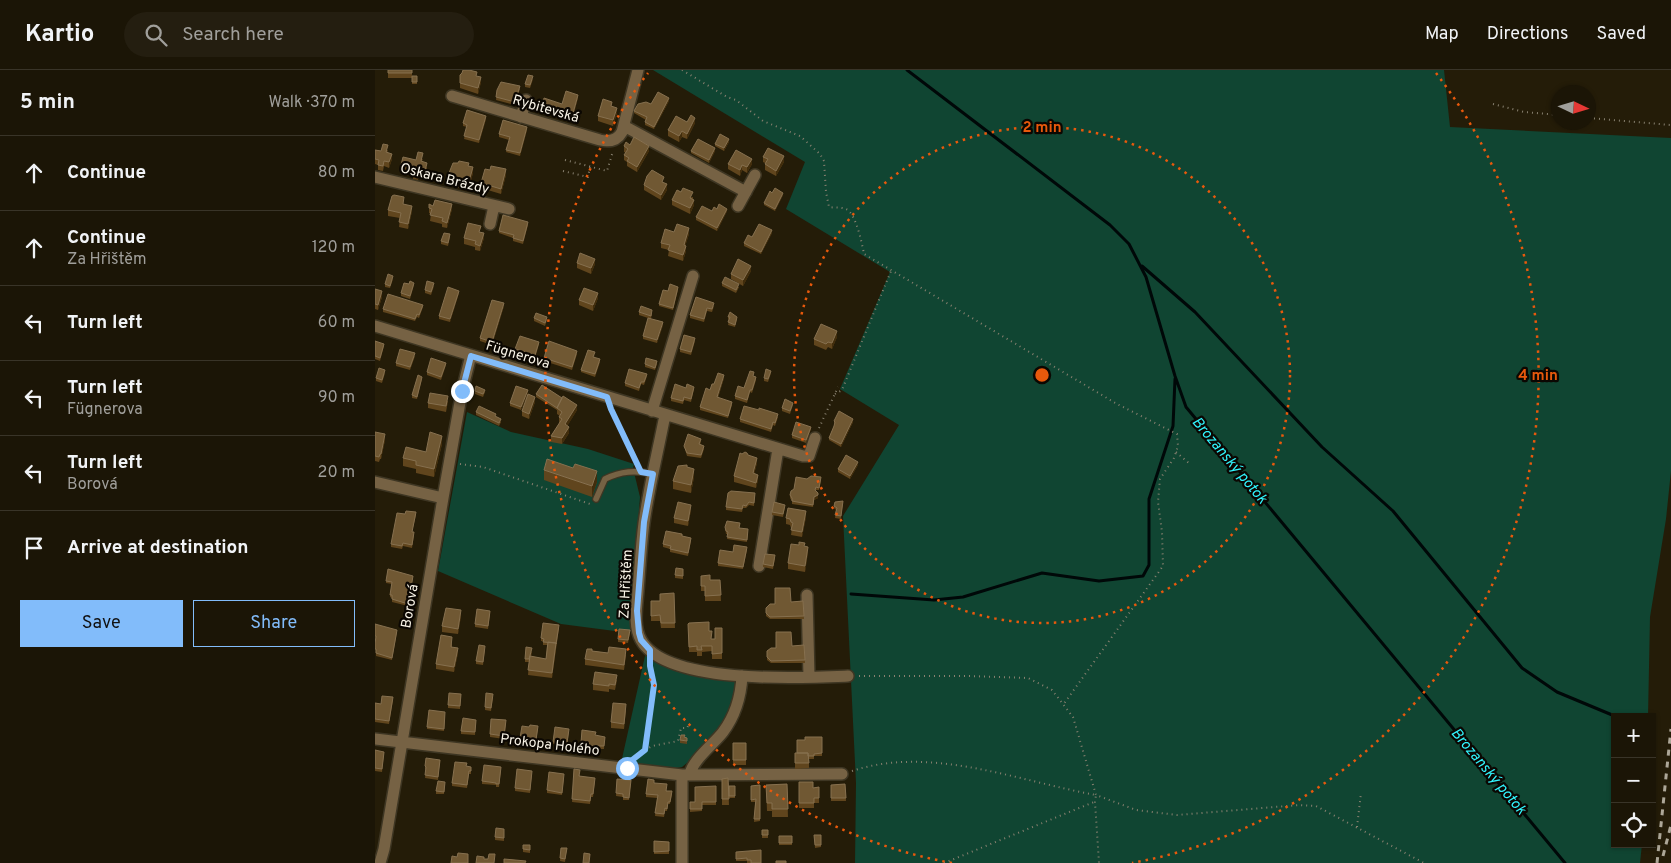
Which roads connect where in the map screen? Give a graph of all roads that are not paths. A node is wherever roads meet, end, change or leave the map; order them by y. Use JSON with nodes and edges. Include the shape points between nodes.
{"nodes":[{"id":1,"x":638,"y":70,"type":"edge"},
{"id":2,"x":452,"y":96,"type":"dead end"},
{"id":3,"x":525,"y":100,"type":"dead end"},
{"id":4,"x":521,"y":117,"type":"junction"},
{"id":5,"x":624,"y":126,"type":"junction"},
{"id":6,"x":755,"y":175,"type":"dead end"},
{"id":7,"x":375,"y":177,"type":"edge"},
{"id":8,"x":746,"y":192,"type":"junction"},
{"id":9,"x":494,"y":206,"type":"junction"},
{"id":10,"x":738,"y":206,"type":"dead end"},
{"id":11,"x":509,"y":209,"type":"dead end"},
{"id":12,"x":489,"y":224,"type":"dead end"},
{"id":13,"x":693,"y":276,"type":"dead end"},
{"id":14,"x":375,"y":326,"type":"edge"},
{"id":15,"x":471,"y":356,"type":"junction"},
{"id":16,"x":652,"y":411,"type":"junction"},
{"id":17,"x":665,"y":415,"type":"junction"},
{"id":18,"x":815,"y":438,"type":"dead end"},
{"id":19,"x":778,"y":449,"type":"junction"},
{"id":20,"x":653,"y":474,"type":"junction"},
{"id":21,"x":375,"y":482,"type":"edge"},
{"id":22,"x":443,"y":498,"type":"junction"},
{"id":23,"x":596,"y":499,"type":"dead end"},
{"id":24,"x":759,"y":566,"type":"dead end"},
{"id":25,"x":807,"y":595,"type":"dead end"},
{"id":26,"x":742,"y":676,"type":"junction"},
{"id":27,"x":848,"y":676,"type":"road end"},
{"id":28,"x":809,"y":677,"type":"junction"},
{"id":29,"x":375,"y":739,"type":"edge"},
{"id":30,"x":401,"y":742,"type":"junction"},
{"id":31,"x":843,"y":774,"type":"road end"},
{"id":32,"x":686,"y":775,"type":"junction"},
{"id":33,"x":380,"y":863,"type":"edge"},
{"id":34,"x":682,"y":863,"type":"edge"}],
"edges":[{"from":1,"to":5,"type":"street"},
{"from":2,"to":4,"type":"street","name":"Rybitevská"},
{"from":3,"to":4,"type":"street"},
{"from":4,"to":5,"type":"street","name":"Rybitevská","via":[[605,141],[616,139]]},
{"from":5,"to":8,"type":"street"},
{"from":6,"to":8,"type":"street"},
{"from":7,"to":9,"type":"street","name":"Oskara Brázdy"},
{"from":8,"to":10,"type":"street"},
{"from":9,"to":11,"type":"street","name":"Oskara Brázdy"},
{"from":9,"to":12,"type":"street"},
{"from":13,"to":16,"type":"street"},
{"from":14,"to":15,"type":"street","name":"Fügnerova"},
{"from":15,"to":16,"type":"street","name":"Fügnerova"},
{"from":15,"to":22,"type":"street","name":"Borová"},
{"from":16,"to":17,"type":"street","name":"Fügnerova"},
{"from":17,"to":19,"type":"street","name":"Fügnerova"},
{"from":17,"to":20,"type":"street","name":"Za Hřištěm"},
{"from":18,"to":19,"type":"street","name":"Fügnerova","via":[[809,456]]},
{"from":19,"to":24,"type":"street"},
{"from":20,"to":23,"type":"lane","via":[[619,472],[605,479]]},
{"from":20,"to":26,"type":"street","name":"Za Hřištěm","via":[[644,522],[637,611],[641,640],[650,650],[686,668]]},
{"from":21,"to":22,"type":"street"},
{"from":22,"to":30,"type":"street","name":"Borová"},
{"from":25,"to":28,"type":"street"},
{"from":26,"to":28,"type":"street"},
{"from":26,"to":32,"type":"street","via":[[740,695],[729,723]]},
{"from":27,"to":28,"type":"street"},
{"from":29,"to":30,"type":"street","name":"Prokopa Holého"},
{"from":30,"to":32,"type":"street","name":"Prokopa Holého"},
{"from":30,"to":33,"type":"street","name":"Borová"},
{"from":31,"to":32,"type":"street","name":"Prokopa Holého"},
{"from":32,"to":34,"type":"street"}]}
